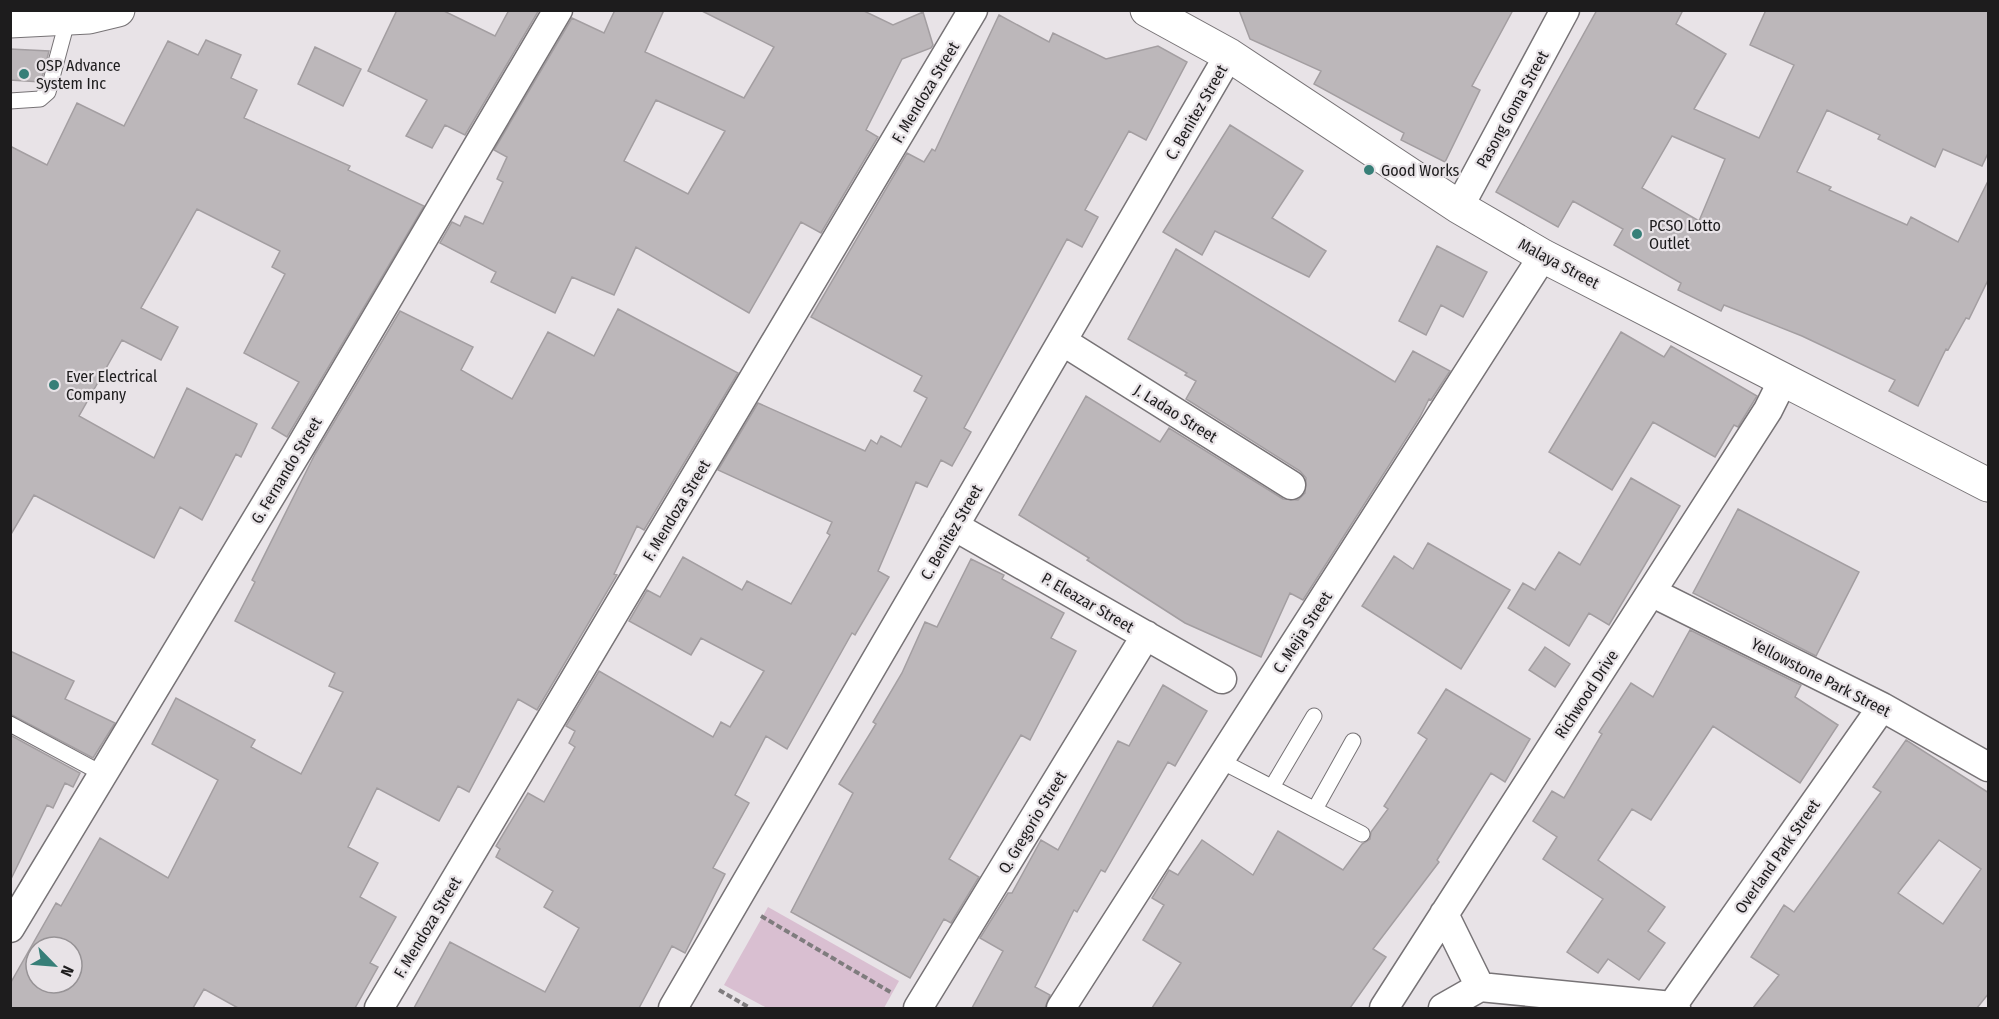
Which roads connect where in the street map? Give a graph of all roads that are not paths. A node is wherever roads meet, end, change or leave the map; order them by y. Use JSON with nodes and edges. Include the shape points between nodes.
{"nodes":[{"id":1,"x":118,"y":10,"type":"edge"},
{"id":2,"x":558,"y":10,"type":"edge"},
{"id":3,"x":973,"y":10,"type":"edge"},
{"id":4,"x":1147,"y":10,"type":"edge"},
{"id":5,"x":1565,"y":10,"type":"edge"},
{"id":6,"x":68,"y":18,"type":"junction"},
{"id":7,"x":10,"y":21,"type":"edge"},
{"id":8,"x":1229,"y":55,"type":"junction"},
{"id":9,"x":10,"y":100,"type":"edge"},
{"id":10,"x":1459,"y":207,"type":"junction"},
{"id":11,"x":1544,"y":256,"type":"junction"},
{"id":12,"x":1062,"y":341,"type":"junction"},
{"id":13,"x":1784,"y":378,"type":"junction"},
{"id":14,"x":1291,"y":485,"type":"dead end"},
{"id":15,"x":1989,"y":485,"type":"edge"},
{"id":16,"x":954,"y":526,"type":"junction"},
{"id":17,"x":1651,"y":592,"type":"junction"},
{"id":18,"x":1146,"y":635,"type":"junction"},
{"id":19,"x":1222,"y":679,"type":"dead end"},
{"id":20,"x":1882,"y":707,"type":"junction"},
{"id":21,"x":1314,"y":716,"type":"dead end"},
{"id":22,"x":10,"y":724,"type":"edge"},
{"id":23,"x":1353,"y":741,"type":"dead end"},
{"id":24,"x":1221,"y":761,"type":"junction"},
{"id":25,"x":1989,"y":767,"type":"edge"},
{"id":26,"x":102,"y":773,"type":"junction"},
{"id":27,"x":1272,"y":787,"type":"junction"},
{"id":28,"x":1315,"y":809,"type":"junction"},
{"id":29,"x":1362,"y":834,"type":"dead end"},
{"id":30,"x":1444,"y":914,"type":"junction"},
{"id":31,"x":10,"y":928,"type":"edge"},
{"id":32,"x":1480,"y":987,"type":"junction"},
{"id":33,"x":908,"y":1003,"type":"edge"},
{"id":34,"x":1674,"y":1007,"type":"edge"},
{"id":35,"x":379,"y":1008,"type":"edge"},
{"id":36,"x":673,"y":1008,"type":"edge"},
{"id":37,"x":1061,"y":1008,"type":"edge"},
{"id":38,"x":1384,"y":1008,"type":"edge"},
{"id":39,"x":1443,"y":1008,"type":"edge"}],
"edges":[{"from":1,"to":6,"type":"street"},
{"from":2,"to":26,"type":"street","name":"G. Fernando Street"},
{"from":3,"to":35,"type":"street","name":"F. Mendoza Street"},
{"from":4,"to":8,"type":"street","name":"Malaya Street"},
{"from":5,"to":10,"type":"street","name":"Pasong Goma Street"},
{"from":6,"to":7,"type":"street"},
{"from":6,"to":9,"type":"lane","via":[[48,92],[40,99]]},
{"from":8,"to":10,"type":"street","name":"Malaya Street"},
{"from":8,"to":12,"type":"street","name":"C. Benitez Street"},
{"from":10,"to":11,"type":"street","name":"Malaya Street"},
{"from":11,"to":13,"type":"street","name":"Malaya Street"},
{"from":11,"to":24,"type":"street","name":"C. Mejia Street"},
{"from":12,"to":14,"type":"street","name":"J. Ladao Street"},
{"from":12,"to":16,"type":"street","name":"C. Benitez Street"},
{"from":13,"to":15,"type":"street","name":"Malaya Street"},
{"from":13,"to":17,"type":"street","name":"Richwood Drive","via":[[1768,410]]},
{"from":16,"to":18,"type":"street","name":"P. Eleazar Street"},
{"from":16,"to":36,"type":"street","name":"C. Benitez Street"},
{"from":17,"to":20,"type":"street","name":"Yellowstone Park Street"},
{"from":17,"to":30,"type":"street","name":"Richwood Drive"},
{"from":18,"to":19,"type":"street","name":"P. Eleazar Street"},
{"from":18,"to":33,"type":"street","name":"Q. Gregorio Street"},
{"from":20,"to":25,"type":"street","name":"Yellowstone Park Street"},
{"from":20,"to":34,"type":"street","name":"Overland Park Street"},
{"from":21,"to":27,"type":"lane"},
{"from":22,"to":26,"type":"lane"},
{"from":23,"to":28,"type":"lane"},
{"from":24,"to":27,"type":"lane"},
{"from":24,"to":37,"type":"street","name":"C. Mejia Street"},
{"from":26,"to":31,"type":"street","name":"G. Fernando Street"},
{"from":27,"to":28,"type":"lane"},
{"from":28,"to":29,"type":"lane"},
{"from":30,"to":32,"type":"street"},
{"from":30,"to":38,"type":"street","name":"Richwood Drive"},
{"from":32,"to":34,"type":"street"},
{"from":32,"to":39,"type":"street"}]}
